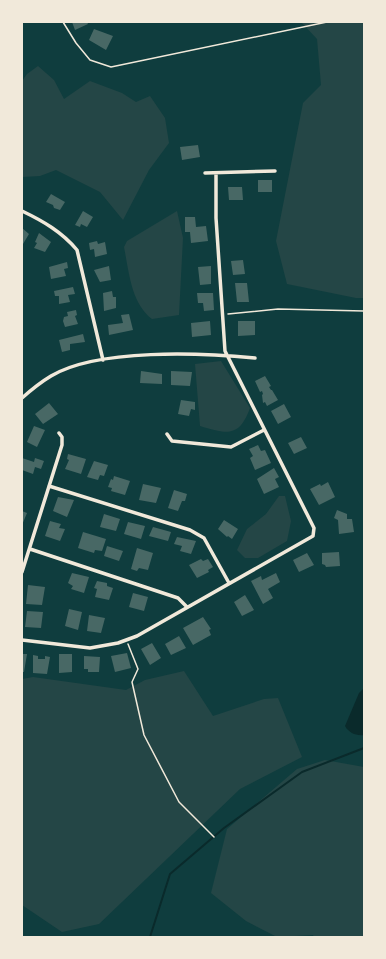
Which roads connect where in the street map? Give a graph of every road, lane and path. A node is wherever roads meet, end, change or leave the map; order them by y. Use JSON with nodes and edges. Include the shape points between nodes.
{"nodes":[{"id":1,"x":63,"y":22,"type":"edge"},
{"id":2,"x":327,"y":22,"type":"edge"},
{"id":3,"x":275,"y":171,"type":"dead end"},
{"id":4,"x":204,"y":173,"type":"dead end"},
{"id":5,"x":216,"y":173,"type":"junction"},
{"id":6,"x":22,"y":211,"type":"edge"},
{"id":7,"x":364,"y":311,"type":"edge"},
{"id":8,"x":222,"y":315,"type":"junction"},
{"id":9,"x":229,"y":356,"type":"junction"},
{"id":10,"x":256,"y":358,"type":"dead end"},
{"id":11,"x":103,"y":360,"type":"junction"},
{"id":12,"x":22,"y":398,"type":"edge"},
{"id":13,"x":264,"y":430,"type":"junction"},
{"id":14,"x":59,"y":433,"type":"dead end"},
{"id":15,"x":167,"y":434,"type":"dead end"},
{"id":16,"x":48,"y":486,"type":"junction"},
{"id":17,"x":30,"y":549,"type":"junction"},
{"id":18,"x":22,"y":572,"type":"edge"},
{"id":19,"x":229,"y":583,"type":"junction"},
{"id":20,"x":187,"y":607,"type":"junction"},
{"id":21,"x":22,"y":640,"type":"edge"},
{"id":22,"x":126,"y":640,"type":"junction"},
{"id":23,"x":214,"y":836,"type":"dead end"}],
"edges":[{"from":1,"to":2,"type":"path","via":[[90,60],[111,67]]},
{"from":3,"to":5,"type":"street"},
{"from":4,"to":5,"type":"street"},
{"from":5,"to":8,"type":"street"},
{"from":6,"to":11,"type":"street","via":[[54,228],[77,250]]},
{"from":7,"to":8,"type":"path","via":[[278,309]]},
{"from":8,"to":9,"type":"street","via":[[225,351]]},
{"from":9,"to":10,"type":"street"},
{"from":9,"to":11,"type":"street","via":[[160,354]]},
{"from":9,"to":13,"type":"street"},
{"from":11,"to":12,"type":"street","via":[[82,364],[51,376]]},
{"from":13,"to":15,"type":"street","via":[[231,447],[172,441]]},
{"from":13,"to":19,"type":"street","via":[[314,528],[313,536]]},
{"from":14,"to":16,"type":"street","via":[[62,445]]},
{"from":16,"to":17,"type":"street"},
{"from":16,"to":19,"type":"street","via":[[190,530],[204,538]]},
{"from":17,"to":18,"type":"street"},
{"from":17,"to":20,"type":"street","via":[[178,598]]},
{"from":19,"to":20,"type":"street"},
{"from":20,"to":22,"type":"street"},
{"from":21,"to":22,"type":"street","via":[[90,648]]},
{"from":22,"to":23,"type":"path","via":[[138,669],[132,682],[144,735],[179,802]]}]}
